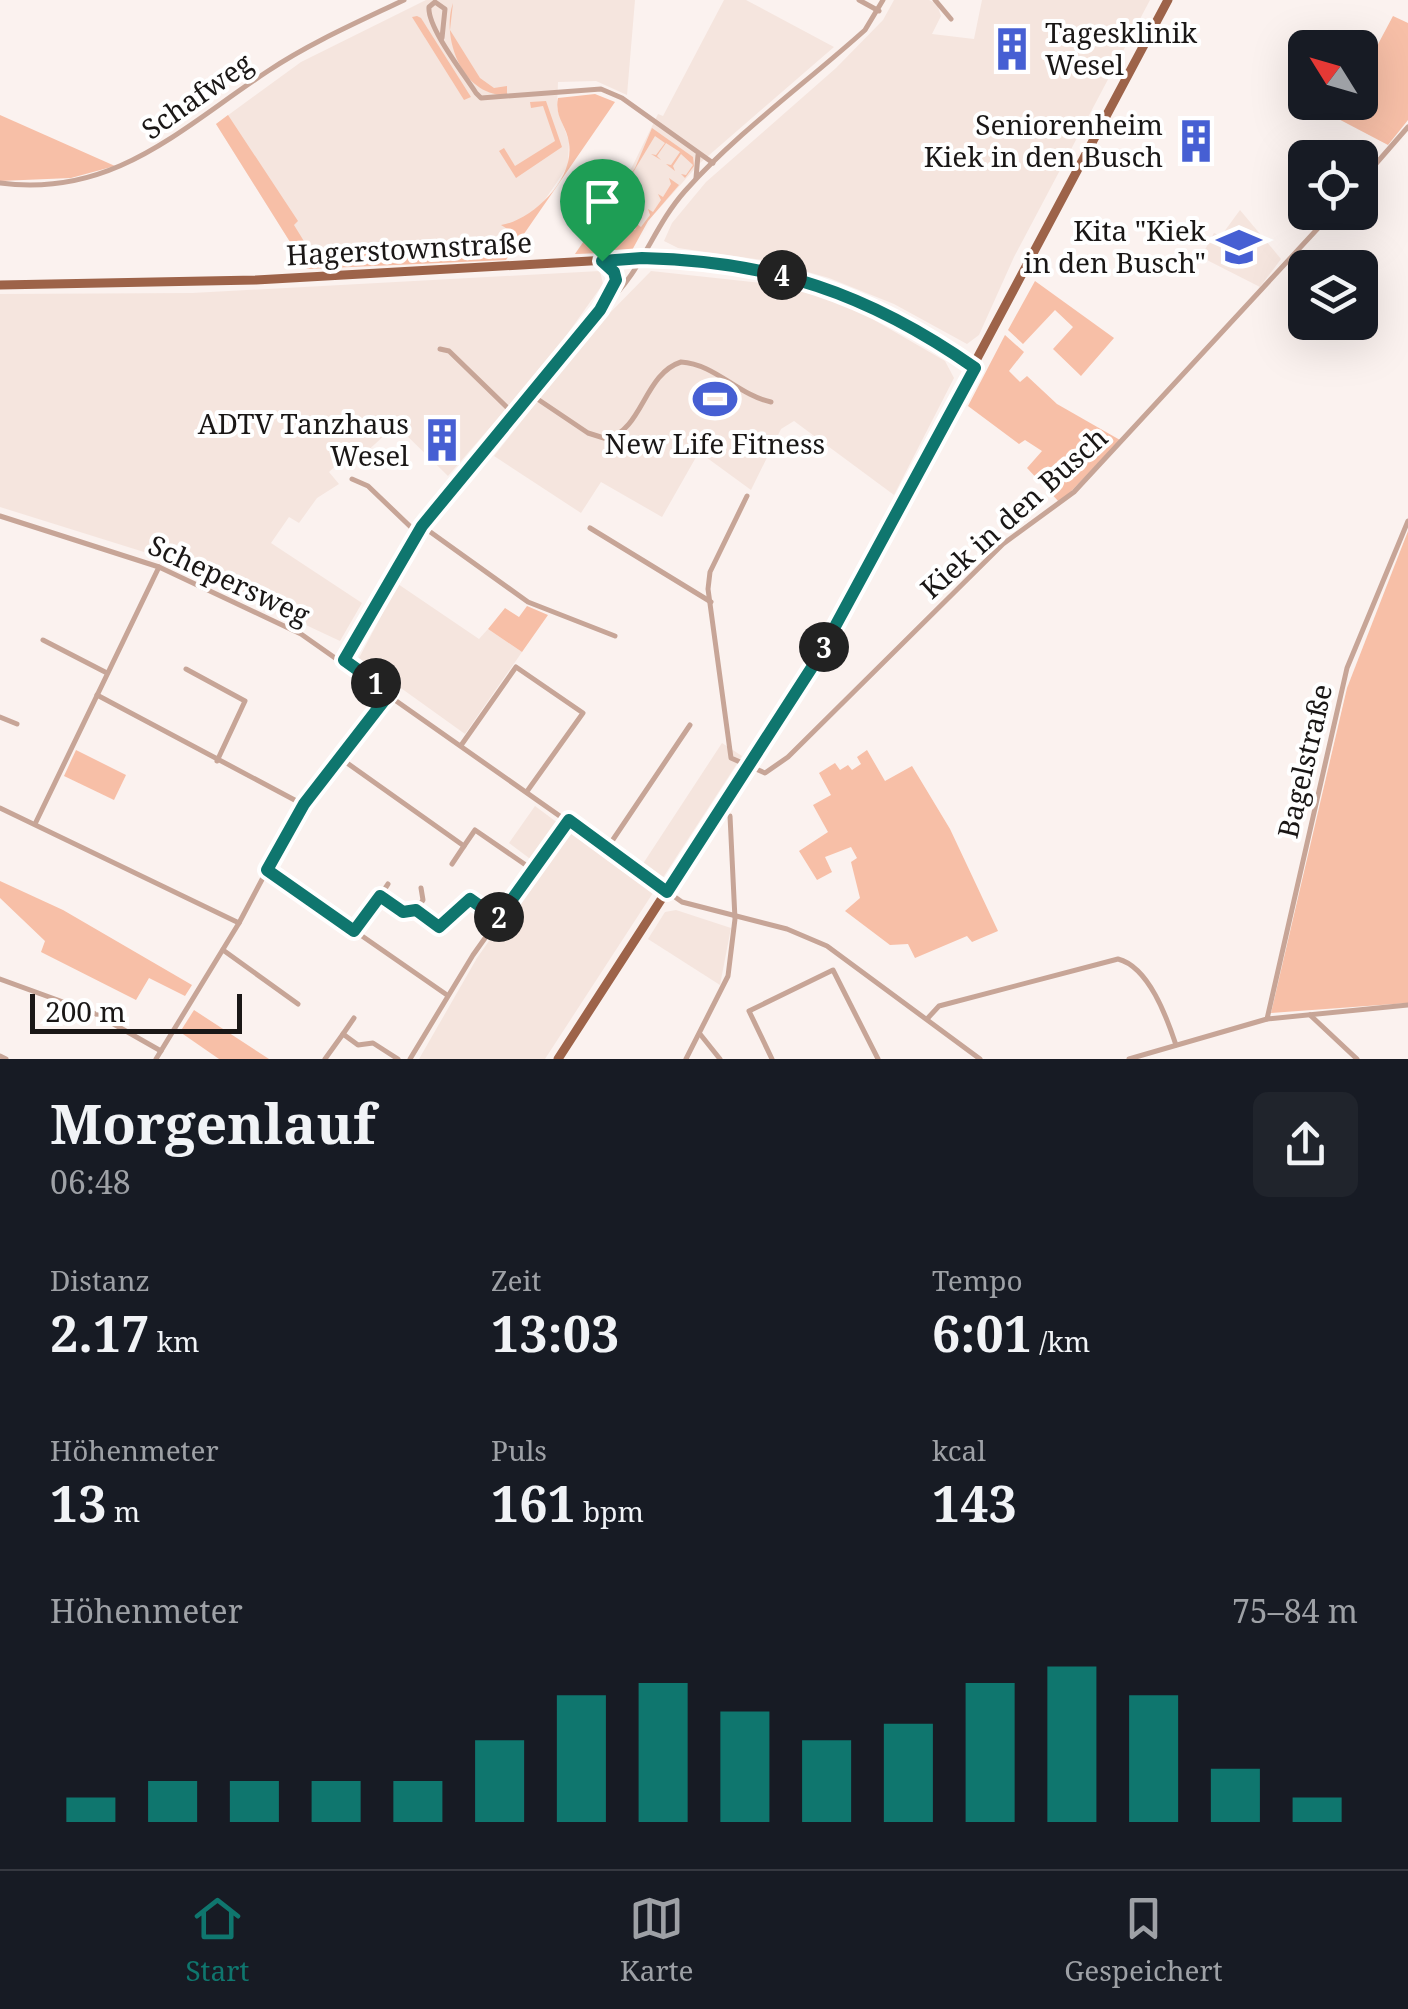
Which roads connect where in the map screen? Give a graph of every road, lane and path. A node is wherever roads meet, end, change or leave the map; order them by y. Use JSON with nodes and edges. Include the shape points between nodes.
{"nodes":[{"id":1,"x":404,"y":0,"type":"edge"},
{"id":2,"x":859,"y":0,"type":"edge"},
{"id":3,"x":883,"y":0,"type":"edge"},
{"id":4,"x":935,"y":0,"type":"edge"},
{"id":5,"x":1168,"y":0,"type":"edge"},
{"id":6,"x":879,"y":11,"type":"junction"},
{"id":7,"x":951,"y":19,"type":"dead end"},
{"id":8,"x":442,"y":38,"type":"junction"},
{"id":9,"x":1408,"y":127,"type":"edge"},
{"id":10,"x":689,"y":146,"type":"junction"},
{"id":11,"x":1378,"y":161,"type":"edge"},
{"id":12,"x":713,"y":163,"type":"junction"},
{"id":13,"x":695,"y":180,"type":"junction"},
{"id":14,"x":0,"y":183,"type":"edge"},
{"id":15,"x":1316,"y":230,"type":"edge"},
{"id":16,"x":642,"y":258,"type":"junction"},
{"id":17,"x":602,"y":261,"type":"junction"},
{"id":18,"x":0,"y":284,"type":"edge"},
{"id":19,"x":600,"y":310,"type":"junction"},
{"id":20,"x":440,"y":349,"type":"dead end"},
{"id":21,"x":975,"y":368,"type":"junction"},
{"id":22,"x":533,"y":396,"type":"junction"},
{"id":23,"x":771,"y":402,"type":"dead end"},
{"id":24,"x":516,"y":416,"type":"junction"},
{"id":25,"x":352,"y":479,"type":"dead end"},
{"id":26,"x":747,"y":496,"type":"dead end"},
{"id":27,"x":0,"y":516,"type":"edge"},
{"id":28,"x":1408,"y":521,"type":"edge"},
{"id":29,"x":422,"y":526,"type":"junction"},
{"id":30,"x":590,"y":528,"type":"dead end"},
{"id":31,"x":417,"y":533,"type":"junction"},
{"id":32,"x":159,"y":567,"type":"junction"},
{"id":33,"x":711,"y":602,"type":"junction"},
{"id":34,"x":615,"y":636,"type":"dead end"},
{"id":35,"x":42,"y":640,"type":"dead end"},
{"id":36,"x":344,"y":660,"type":"junction"},
{"id":37,"x":186,"y":669,"type":"dead end"},
{"id":38,"x":108,"y":673,"type":"junction"},
{"id":39,"x":390,"y":693,"type":"junction"},
{"id":40,"x":97,"y":696,"type":"junction"},
{"id":41,"x":0,"y":717,"type":"edge"},
{"id":42,"x":17,"y":724,"type":"dead end"},
{"id":43,"x":690,"y":725,"type":"dead end"},
{"id":44,"x":462,"y":744,"type":"junction"},
{"id":45,"x":340,"y":758,"type":"junction"},
{"id":46,"x":217,"y":761,"type":"junction"},
{"id":47,"x":746,"y":768,"type":"junction"},
{"id":48,"x":528,"y":790,"type":"junction"},
{"id":49,"x":304,"y":804,"type":"junction"},
{"id":50,"x":0,"y":808,"type":"edge"},
{"id":51,"x":730,"y":816,"type":"dead end"},
{"id":52,"x":569,"y":820,"type":"junction"},
{"id":53,"x":36,"y":824,"type":"junction"},
{"id":54,"x":464,"y":846,"type":"junction"},
{"id":55,"x":608,"y":847,"type":"junction"},
{"id":56,"x":452,"y":864,"type":"dead end"},
{"id":57,"x":267,"y":870,"type":"junction"},
{"id":58,"x":533,"y":870,"type":"junction"},
{"id":59,"x":388,"y":884,"type":"dead end"},
{"id":60,"x":421,"y":888,"type":"dead end"},
{"id":61,"x":667,"y":892,"type":"junction"},
{"id":62,"x":380,"y":896,"type":"junction"},
{"id":63,"x":416,"y":910,"type":"junction"},
{"id":64,"x":498,"y":919,"type":"junction"},
{"id":65,"x":735,"y":919,"type":"junction"},
{"id":66,"x":239,"y":922,"type":"junction"},
{"id":67,"x":354,"y":931,"type":"junction"},
{"id":68,"x":223,"y":950,"type":"junction"},
{"id":69,"x":0,"y":979,"type":"edge"},
{"id":70,"x":447,"y":995,"type":"junction"},
{"id":71,"x":298,"y":1004,"type":"dead end"},
{"id":72,"x":1408,"y":1005,"type":"edge"},
{"id":73,"x":1310,"y":1014,"type":"junction"},
{"id":74,"x":354,"y":1018,"type":"dead end"},
{"id":75,"x":927,"y":1019,"type":"junction"},
{"id":76,"x":1267,"y":1019,"type":"junction"},
{"id":77,"x":343,"y":1034,"type":"junction"},
{"id":78,"x":700,"y":1034,"type":"junction"},
{"id":79,"x":1176,"y":1045,"type":"junction"},
{"id":80,"x":160,"y":1050,"type":"junction"},
{"id":81,"x":156,"y":1059,"type":"edge"},
{"id":82,"x":325,"y":1059,"type":"edge"},
{"id":83,"x":398,"y":1059,"type":"edge"},
{"id":84,"x":410,"y":1059,"type":"edge"},
{"id":85,"x":558,"y":1059,"type":"edge"},
{"id":86,"x":686,"y":1059,"type":"edge"},
{"id":87,"x":720,"y":1059,"type":"edge"},
{"id":88,"x":772,"y":1059,"type":"edge"},
{"id":89,"x":878,"y":1059,"type":"edge"},
{"id":90,"x":980,"y":1059,"type":"edge"},
{"id":91,"x":1129,"y":1059,"type":"edge"},
{"id":92,"x":1357,"y":1059,"type":"edge"}],
"edges":[{"from":1,"to":14,"type":"street","name":"Schafweg","via":[[266,71],[140,159],[82,178]]},
{"from":2,"to":6,"type":"street"},
{"from":3,"to":6,"type":"street"},
{"from":4,"to":7,"type":"street"},
{"from":5,"to":21,"type":"main road"},
{"from":6,"to":12,"type":"street"},
{"from":8,"to":8,"type":"street","via":[[445,8],[436,2],[428,14]]},
{"from":8,"to":10,"type":"street","via":[[480,98],[600,90]]},
{"from":9,"to":11,"type":"street"},
{"from":10,"to":12,"type":"street"},
{"from":10,"to":13,"type":"street","via":[[700,160]]},
{"from":12,"to":13,"type":"street"},
{"from":13,"to":16,"type":"street","via":[[663,218]]},
{"from":15,"to":47,"type":"street","name":"Kiek in den Busch","via":[[1074,492],[1003,544],[788,757],[765,773]]},
{"from":16,"to":17,"type":"main road","name":"Hagerstownstraße"},
{"from":16,"to":19,"type":"street"},
{"from":16,"to":21,"type":"main road","name":"Hagerstownstraße","via":[[748,266],[826,287],[887,312]]},
{"from":17,"to":18,"type":"main road","name":"Hagerstownstraße","via":[[256,280]]},
{"from":17,"to":19,"type":"main road","via":[[616,280]]},
{"from":19,"to":22,"type":"street"},
{"from":20,"to":24,"type":"street","via":[[450,351]]},
{"from":21,"to":47,"type":"main road","via":[[818,658]]},
{"from":22,"to":23,"type":"street","via":[[607,439],[624,428],[659,374],[681,362]]},
{"from":22,"to":24,"type":"street"},
{"from":24,"to":29,"type":"street"},
{"from":25,"to":31,"type":"street"},
{"from":26,"to":33,"type":"street","via":[[710,572]]},
{"from":27,"to":32,"type":"street","name":"Schepersweg"},
{"from":28,"to":76,"type":"street","name":"Bagelstraße","via":[[1347,668]]},
{"from":29,"to":31,"type":"street"},
{"from":29,"to":34,"type":"street","via":[[528,602]]},
{"from":30,"to":33,"type":"street"},
{"from":31,"to":36,"type":"street"},
{"from":32,"to":36,"type":"street","name":"Schepersweg"},
{"from":32,"to":38,"type":"street"},
{"from":33,"to":47,"type":"street","via":[[730,758]]},
{"from":35,"to":38,"type":"street"},
{"from":36,"to":39,"type":"street","name":"Schepersweg"},
{"from":37,"to":46,"type":"street","via":[[244,701]]},
{"from":38,"to":40,"type":"street"},
{"from":39,"to":44,"type":"street","name":"Schepersweg"},
{"from":39,"to":45,"type":"street"},
{"from":40,"to":46,"type":"street"},
{"from":40,"to":53,"type":"street"},
{"from":41,"to":42,"type":"street"},
{"from":43,"to":55,"type":"street"},
{"from":44,"to":48,"type":"street","name":"Schepersweg"},
{"from":44,"to":48,"type":"street","via":[[516,667],[568,703],[582,713]]},
{"from":45,"to":49,"type":"street"},
{"from":45,"to":54,"type":"street"},
{"from":46,"to":49,"type":"street"},
{"from":47,"to":61,"type":"main road"},
{"from":48,"to":52,"type":"street","name":"Schepersweg"},
{"from":49,"to":57,"type":"street"},
{"from":50,"to":53,"type":"street"},
{"from":51,"to":65,"type":"street"},
{"from":52,"to":55,"type":"street","name":"Schepersweg"},
{"from":52,"to":58,"type":"street"},
{"from":53,"to":66,"type":"street"},
{"from":54,"to":56,"type":"street"},
{"from":54,"to":58,"type":"street","via":[[475,830]]},
{"from":55,"to":61,"type":"street","name":"Schepersweg"},
{"from":57,"to":66,"type":"street"},
{"from":57,"to":67,"type":"street"},
{"from":58,"to":64,"type":"street"},
{"from":59,"to":62,"type":"street"},
{"from":60,"to":63,"type":"street","via":[[424,900]]},
{"from":61,"to":65,"type":"street","name":"Schepersweg"},
{"from":61,"to":85,"type":"main road"},
{"from":62,"to":63,"type":"street","via":[[403,912]]},
{"from":62,"to":67,"type":"street"},
{"from":63,"to":64,"type":"street","via":[[439,927],[470,899]]},
{"from":64,"to":70,"type":"street"},
{"from":65,"to":75,"type":"street","name":"Schepersweg","via":[[826,946]]},
{"from":65,"to":78,"type":"street","via":[[728,976]]},
{"from":66,"to":68,"type":"street"},
{"from":67,"to":70,"type":"street"},
{"from":68,"to":71,"type":"street"},
{"from":68,"to":80,"type":"street"},
{"from":69,"to":80,"type":"street","via":[[96,1014]]},
{"from":70,"to":84,"type":"street"},
{"from":72,"to":73,"type":"street"},
{"from":73,"to":76,"type":"street"},
{"from":73,"to":92,"type":"street"},
{"from":74,"to":77,"type":"street"},
{"from":75,"to":79,"type":"street","via":[[939,1006],[1118,959],[1131,964],[1161,1002]]},
{"from":75,"to":90,"type":"street","name":"Schepersweg"},
{"from":76,"to":79,"type":"street"},
{"from":77,"to":82,"type":"street"},
{"from":77,"to":83,"type":"street","via":[[358,1045],[373,1042]]},
{"from":78,"to":86,"type":"street"},
{"from":78,"to":87,"type":"street"},
{"from":79,"to":91,"type":"street"},
{"from":80,"to":81,"type":"street"},
{"from":88,"to":89,"type":"street","via":[[749,1012],[833,970]]}]}
